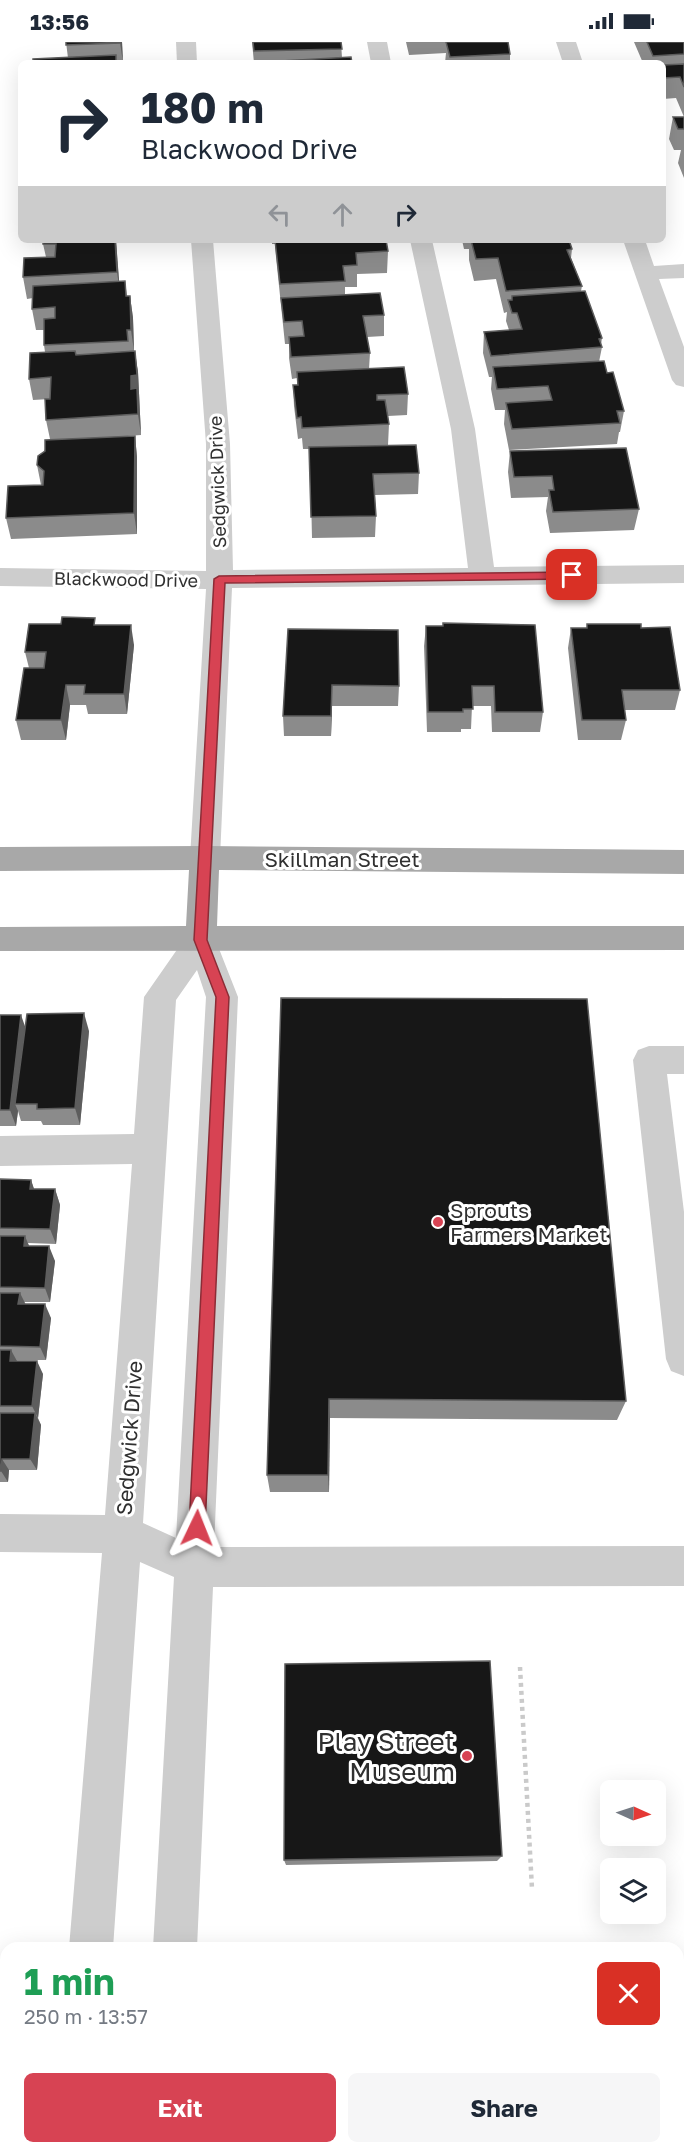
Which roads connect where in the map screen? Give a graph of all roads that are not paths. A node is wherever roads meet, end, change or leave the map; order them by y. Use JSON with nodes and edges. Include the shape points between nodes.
{"nodes":[{"id":1,"x":186,"y":42,"type":"edge"},
{"id":2,"x":377,"y":42,"type":"edge"},
{"id":3,"x":566,"y":42,"type":"edge"},
{"id":4,"x":187,"y":60,"type":"edge"},
{"id":5,"x":380,"y":60,"type":"edge"},
{"id":6,"x":572,"y":60,"type":"edge"},
{"id":7,"x":202,"y":243,"type":"edge"},
{"id":8,"x":422,"y":243,"type":"edge"},
{"id":9,"x":635,"y":243,"type":"edge"},
{"id":10,"x":684,"y":271,"type":"edge"},
{"id":11,"x":645,"y":273,"type":"junction"},
{"id":12,"x":684,"y":380,"type":"edge"},
{"id":13,"x":684,"y":574,"type":"edge"},
{"id":14,"x":482,"y":576,"type":"junction"},
{"id":15,"x":0,"y":577,"type":"edge"},
{"id":16,"x":219,"y":579,"type":"junction"},
{"id":17,"x":205,"y":858,"type":"junction"},
{"id":18,"x":0,"y":860,"type":"edge"},
{"id":19,"x":684,"y":862,"type":"edge"},
{"id":20,"x":684,"y":938,"type":"edge"},
{"id":21,"x":0,"y":939,"type":"edge"},
{"id":22,"x":201,"y":940,"type":"junction"},
{"id":23,"x":684,"y":1060,"type":"edge"},
{"id":24,"x":148,"y":1149,"type":"junction"},
{"id":25,"x":0,"y":1150,"type":"edge"},
{"id":26,"x":684,"y":1359,"type":"edge"},
{"id":27,"x":0,"y":1533,"type":"edge"},
{"id":28,"x":123,"y":1534,"type":"junction"},
{"id":29,"x":684,"y":1566,"type":"edge"},
{"id":30,"x":195,"y":1567,"type":"junction"},
{"id":31,"x":91,"y":1942,"type":"edge"},
{"id":32,"x":175,"y":1942,"type":"edge"}],
"edges":[{"from":1,"to":4,"type":"street"},
{"from":2,"to":5,"type":"street"},
{"from":3,"to":6,"type":"street"},
{"from":7,"to":16,"type":"street","name":"Sedgwick Drive","via":[[219,449]]},
{"from":8,"to":14,"type":"street","via":[[462,429]]},
{"from":9,"to":11,"type":"street"},
{"from":10,"to":11,"type":"street"},
{"from":11,"to":12,"type":"street"},
{"from":13,"to":14,"type":"street","name":"Blackwood Drive"},
{"from":14,"to":16,"type":"street","name":"Blackwood Drive"},
{"from":15,"to":16,"type":"street","name":"Blackwood Drive"},
{"from":16,"to":17,"type":"street","name":"Sedgwick Drive"},
{"from":17,"to":18,"type":"main road","name":"Skillman Street"},
{"from":17,"to":19,"type":"main road","name":"Skillman Street"},
{"from":17,"to":22,"type":"main road","name":"Sedgwick Drive"},
{"from":20,"to":22,"type":"main road"},
{"from":21,"to":22,"type":"main road"},
{"from":22,"to":24,"type":"street","name":"Sedgwick Drive","via":[[160,998]]},
{"from":22,"to":30,"type":"street","name":"Sedgwick Drive","via":[[222,997]]},
{"from":23,"to":26,"type":"street","via":[[649,1060]]},
{"from":24,"to":25,"type":"street"},
{"from":24,"to":28,"type":"street","name":"Sedgwick Drive"},
{"from":27,"to":28,"type":"street"},
{"from":28,"to":30,"type":"street"},
{"from":28,"to":31,"type":"street","name":"Sedgwick Drive"},
{"from":29,"to":30,"type":"street"},
{"from":30,"to":32,"type":"street","name":"Sedgwick Drive"}]}
